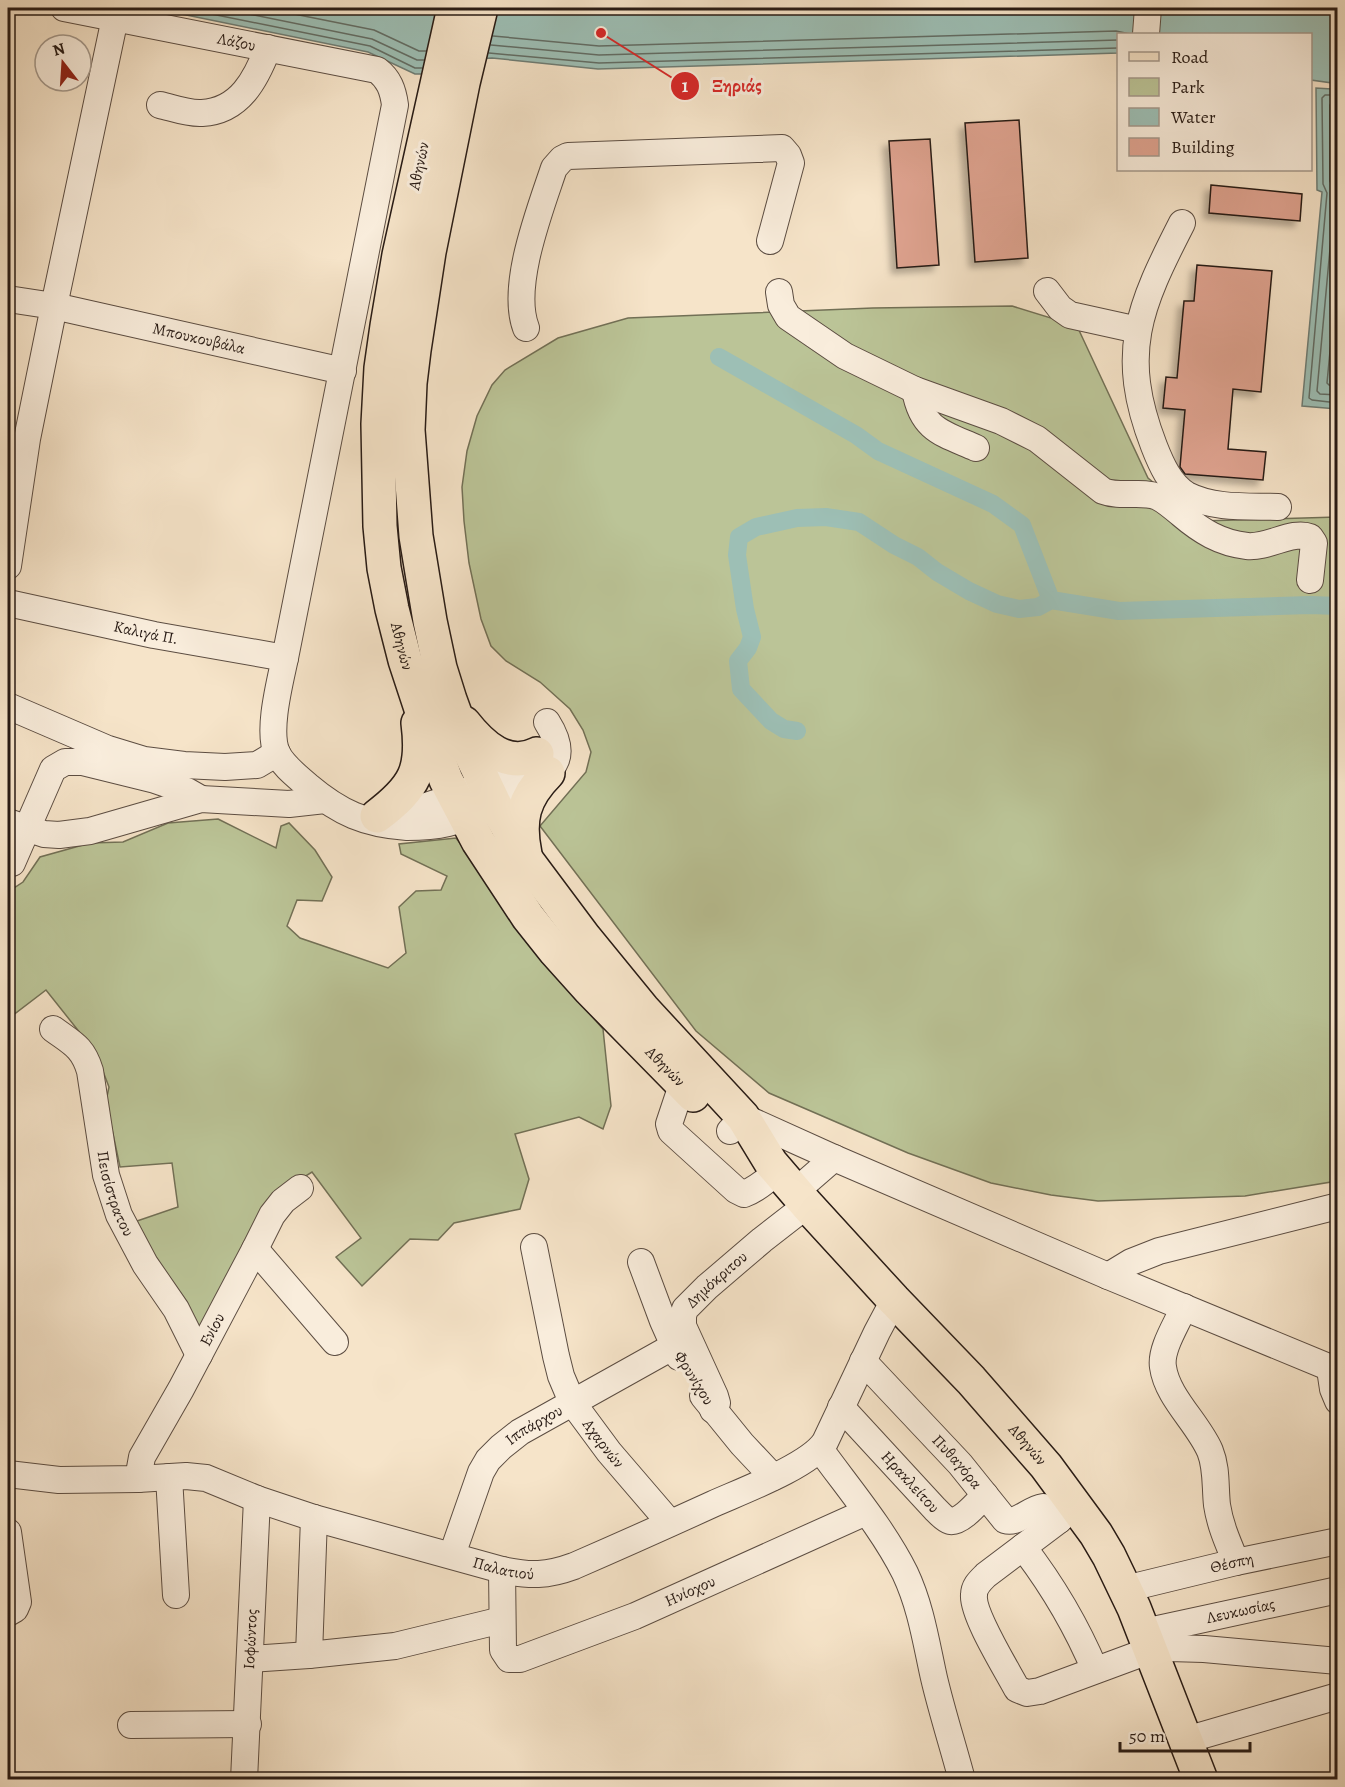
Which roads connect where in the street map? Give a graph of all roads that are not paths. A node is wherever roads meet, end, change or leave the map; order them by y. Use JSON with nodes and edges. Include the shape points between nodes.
{"nodes":[{"id":1,"x":64,"y":8,"type":"edge"},
{"id":2,"x":454,"y":8,"type":"edge"},
{"id":3,"x":481,"y":8,"type":"edge"},
{"id":4,"x":1148,"y":8,"type":"edge"},
{"id":5,"x":115,"y":18,"type":"junction"},
{"id":6,"x":1146,"y":33,"type":"edge"},
{"id":7,"x":268,"y":48,"type":"junction"},
{"id":8,"x":450,"y":81,"type":"junction"},
{"id":9,"x":160,"y":105,"type":"dead end"},
{"id":10,"x":1182,"y":223,"type":"dead end"},
{"id":11,"x":770,"y":241,"type":"dead end"},
{"id":12,"x":1047,"y":291,"type":"dead end"},
{"id":13,"x":779,"y":292,"type":"dead end"},
{"id":14,"x":8,"y":299,"type":"edge"},
{"id":15,"x":54,"y":306,"type":"junction"},
{"id":16,"x":526,"y":328,"type":"dead end"},
{"id":17,"x":1138,"y":330,"type":"junction"},
{"id":18,"x":343,"y":371,"type":"junction"},
{"id":19,"x":915,"y":390,"type":"junction"},
{"id":20,"x":17,"y":438,"type":"edge"},
{"id":21,"x":976,"y":448,"type":"dead end"},
{"id":22,"x":1278,"y":507,"type":"dead end"},
{"id":23,"x":8,"y":566,"type":"edge"},
{"id":24,"x":1310,"y":580,"type":"dead end"},
{"id":25,"x":8,"y":603,"type":"edge"},
{"id":26,"x":285,"y":658,"type":"junction"},
{"id":27,"x":417,"y":697,"type":"junction"},
{"id":28,"x":450,"y":700,"type":"junction"},
{"id":29,"x":8,"y":706,"type":"edge"},
{"id":30,"x":277,"y":753,"type":"junction"},
{"id":31,"x":543,"y":764,"type":"junction"},
{"id":32,"x":490,"y":794,"type":"junction"},
{"id":33,"x":201,"y":799,"type":"junction"},
{"id":34,"x":326,"y":800,"type":"junction"},
{"id":35,"x":460,"y":807,"type":"junction"},
{"id":36,"x":368,"y":817,"type":"junction"},
{"id":37,"x":17,"y":826,"type":"edge"},
{"id":38,"x":526,"y":859,"type":"junction"},
{"id":39,"x":12,"y":863,"type":"dead end"},
{"id":40,"x":53,"y":1029,"type":"dead end"},
{"id":41,"x":682,"y":1085,"type":"junction"},
{"id":42,"x":737,"y":1124,"type":"junction"},
{"id":43,"x":834,"y":1158,"type":"junction"},
{"id":44,"x":788,"y":1182,"type":"junction"},
{"id":45,"x":300,"y":1188,"type":"dead end"},
{"id":46,"x":1338,"y":1206,"type":"edge"},
{"id":47,"x":534,"y":1247,"type":"dead end"},
{"id":48,"x":255,"y":1250,"type":"junction"},
{"id":49,"x":641,"y":1262,"type":"dead end"},
{"id":50,"x":1108,"y":1276,"type":"junction"},
{"id":51,"x":894,"y":1300,"type":"junction"},
{"id":52,"x":1184,"y":1307,"type":"junction"},
{"id":53,"x":335,"y":1342,"type":"dead end"},
{"id":54,"x":674,"y":1346,"type":"junction"},
{"id":55,"x":199,"y":1355,"type":"junction"},
{"id":56,"x":863,"y":1361,"type":"junction"},
{"id":57,"x":1334,"y":1370,"type":"edge"},
{"id":58,"x":1338,"y":1401,"type":"edge"},
{"id":59,"x":572,"y":1402,"type":"junction"},
{"id":60,"x":842,"y":1407,"type":"junction"},
{"id":61,"x":713,"y":1410,"type":"junction"},
{"id":62,"x":820,"y":1449,"type":"junction"},
{"id":63,"x":8,"y":1474,"type":"edge"},
{"id":64,"x":169,"y":1477,"type":"junction"},
{"id":65,"x":773,"y":1477,"type":"junction"},
{"id":66,"x":138,"y":1479,"type":"junction"},
{"id":67,"x":985,"y":1495,"type":"junction"},
{"id":68,"x":257,"y":1498,"type":"junction"},
{"id":69,"x":866,"y":1512,"type":"junction"},
{"id":70,"x":1067,"y":1513,"type":"junction"},
{"id":71,"x":315,"y":1518,"type":"junction"},
{"id":72,"x":670,"y":1523,"type":"junction"},
{"id":73,"x":8,"y":1532,"type":"edge"},
{"id":74,"x":1338,"y":1541,"type":"edge"},
{"id":75,"x":1023,"y":1547,"type":"junction"},
{"id":76,"x":452,"y":1555,"type":"junction"},
{"id":77,"x":1236,"y":1562,"type":"junction"},
{"id":78,"x":502,"y":1570,"type":"junction"},
{"id":79,"x":1125,"y":1589,"type":"junction"},
{"id":80,"x":1338,"y":1590,"type":"edge"},
{"id":81,"x":176,"y":1595,"type":"dead end"},
{"id":82,"x":8,"y":1613,"type":"edge"},
{"id":83,"x":502,"y":1620,"type":"junction"},
{"id":84,"x":1148,"y":1641,"type":"junction"},
{"id":85,"x":309,"y":1655,"type":"junction"},
{"id":86,"x":250,"y":1659,"type":"junction"},
{"id":87,"x":1338,"y":1661,"type":"edge"},
{"id":88,"x":1095,"y":1670,"type":"junction"},
{"id":89,"x":1338,"y":1696,"type":"edge"},
{"id":90,"x":248,"y":1724,"type":"junction"},
{"id":91,"x":131,"y":1725,"type":"dead end"},
{"id":92,"x":1186,"y":1740,"type":"junction"},
{"id":93,"x":244,"y":1779,"type":"edge"},
{"id":94,"x":962,"y":1779,"type":"edge"},
{"id":95,"x":1201,"y":1779,"type":"edge"}],
"edges":[{"from":1,"to":5,"type":"street","name":"Λάζου"},
{"from":2,"to":8,"type":"main road","name":"Αθηνών"},
{"from":3,"to":8,"type":"main road","name":"Αθηνών"},
{"from":4,"to":6,"type":"street"},
{"from":5,"to":7,"type":"street","name":"Λάζου"},
{"from":5,"to":15,"type":"street"},
{"from":7,"to":9,"type":"street","via":[[256,77],[240,97],[223,109],[201,114]]},
{"from":7,"to":18,"type":"street","name":"Λάζου","via":[[377,70],[386,76],[394,96]]},
{"from":8,"to":27,"type":"main road","name":"Αθηνών","via":[[399,255],[381,368],[378,424],[384,568]]},
{"from":8,"to":28,"type":"main road","name":"Αθηνών","via":[[413,361],[408,430],[419,557],[429,621]]},
{"from":10,"to":17,"type":"street","via":[[1156,274]]},
{"from":11,"to":16,"type":"street","via":[[791,164],[782,148],[568,156],[554,168],[525,262],[522,317]]},
{"from":12,"to":17,"type":"street","via":[[1070,315]]},
{"from":13,"to":19,"type":"street","via":[[783,310],[799,325],[845,356]]},
{"from":14,"to":15,"type":"street","name":"Μπουκουβάλα"},
{"from":15,"to":18,"type":"street","name":"Μπουκουβάλα"},
{"from":15,"to":20,"type":"street"},
{"from":17,"to":22,"type":"street","via":[[1139,394],[1158,457],[1172,482],[1185,494],[1204,501]]},
{"from":18,"to":26,"type":"street"},
{"from":19,"to":21,"type":"street","via":[[928,424]]},
{"from":19,"to":24,"type":"street","via":[[1037,439],[1112,495],[1159,497],[1198,529],[1220,540],[1256,547],[1296,535],[1310,537],[1314,543]]},
{"from":20,"to":23,"type":"street"},
{"from":25,"to":26,"type":"street","name":"Καλιγά Π."},
{"from":26,"to":30,"type":"street","via":[[273,725]]},
{"from":27,"to":35,"type":"main road","name":"Αθηνών"},
{"from":27,"to":36,"type":"main road","via":[[419,759],[414,779],[395,802]]},
{"from":28,"to":31,"type":"main road","via":[[477,738],[500,755],[515,760],[529,758]]},
{"from":28,"to":32,"type":"main road","name":"Αθηνών"},
{"from":29,"to":30,"type":"street","via":[[108,749],[144,760],[184,765],[257,765]]},
{"from":30,"to":34,"type":"street"},
{"from":31,"to":32,"type":"street","via":[[520,768]]},
{"from":31,"to":38,"type":"main road","via":[[521,826]]},
{"from":32,"to":35,"type":"street"},
{"from":32,"to":38,"type":"main road","name":"Αθηνών"},
{"from":33,"to":34,"type":"street","via":[[289,804]]},
{"from":33,"to":37,"type":"street","via":[[90,831],[44,834]]},
{"from":33,"to":37,"type":"street","via":[[136,775],[82,762],[65,762],[53,769]]},
{"from":34,"to":36,"type":"street"},
{"from":35,"to":36,"type":"street","via":[[428,806]]},
{"from":35,"to":41,"type":"main road","name":"Αθηνών","via":[[498,873],[555,951]]},
{"from":37,"to":39,"type":"street"},
{"from":38,"to":42,"type":"main road","name":"Αθηνών"},
{"from":40,"to":55,"type":"street","name":"Πεισίστρατου","via":[[87,1059],[106,1174],[119,1215]]},
{"from":41,"to":42,"type":"main road","name":"Αθηνών"},
{"from":41,"to":44,"type":"street","via":[[670,1131],[744,1194],[758,1187]]},
{"from":42,"to":43,"type":"street"},
{"from":42,"to":44,"type":"main road","name":"Αθηνών"},
{"from":43,"to":44,"type":"street"},
{"from":43,"to":50,"type":"street"},
{"from":44,"to":51,"type":"main road","name":"Αθηνών"},
{"from":44,"to":61,"type":"street","name":"Δημόκριτου","via":[[754,1246],[685,1309],[683,1326],[715,1396]]},
{"from":45,"to":48,"type":"street","name":"Ενίου","via":[[272,1215]]},
{"from":46,"to":50,"type":"street","via":[[1159,1251]]},
{"from":47,"to":59,"type":"street","name":"Αχαρνών","via":[[556,1356]]},
{"from":48,"to":53,"type":"street"},
{"from":48,"to":55,"type":"street","name":"Ενίου"},
{"from":49,"to":54,"type":"street","name":"Φρυνίχου"},
{"from":50,"to":52,"type":"street"},
{"from":51,"to":56,"type":"street"},
{"from":51,"to":70,"type":"main road","name":"Αθηνών","via":[[1046,1466]]},
{"from":52,"to":57,"type":"street"},
{"from":52,"to":77,"type":"street","via":[[1163,1355],[1163,1367],[1167,1382],[1210,1452],[1222,1527]]},
{"from":54,"to":59,"type":"street","name":"Ιππάρχου"},
{"from":54,"to":61,"type":"street","name":"Φρυνίχου"},
{"from":55,"to":66,"type":"street","name":"Ενίου","via":[[142,1457]]},
{"from":56,"to":60,"type":"street"},
{"from":56,"to":67,"type":"street","name":"Πυθαγόρα"},
{"from":57,"to":58,"type":"street","via":[[1333,1389]]},
{"from":59,"to":72,"type":"street","name":"Αχαρνών"},
{"from":59,"to":76,"type":"street","name":"Ιππάρχου","via":[[520,1432],[488,1460]]},
{"from":60,"to":62,"type":"street"},
{"from":60,"to":67,"type":"street","name":"Ηρακλείτου","via":[[946,1519],[958,1520]]},
{"from":61,"to":65,"type":"street","name":"Φρυνίχου"},
{"from":62,"to":65,"type":"street","name":"Παλατιού"},
{"from":62,"to":69,"type":"street"},
{"from":63,"to":66,"type":"street","name":"Παλατιού","via":[[59,1480]]},
{"from":64,"to":66,"type":"street","name":"Παλατιού"},
{"from":64,"to":68,"type":"street","name":"Παλατιού","via":[[206,1478]]},
{"from":64,"to":81,"type":"street"},
{"from":65,"to":72,"type":"street","name":"Παλατιού"},
{"from":67,"to":70,"type":"street","name":"Πυθαγόρα","via":[[1009,1522],[1043,1507]]},
{"from":68,"to":71,"type":"street","name":"Παλατιού"},
{"from":68,"to":86,"type":"street","name":"Ιοφώντος"},
{"from":69,"to":83,"type":"street","name":"Ηνίοχου","via":[[612,1625],[528,1656],[509,1659],[506,1655]]},
{"from":69,"to":94,"type":"street","via":[[897,1559],[915,1596]]},
{"from":70,"to":75,"type":"street"},
{"from":70,"to":79,"type":"main road","name":"Αθηνών","via":[[1103,1546]]},
{"from":71,"to":76,"type":"street","name":"Παλατιού"},
{"from":71,"to":85,"type":"street"},
{"from":72,"to":78,"type":"street","name":"Παλατιού","via":[[564,1569],[537,1575]]},
{"from":73,"to":82,"type":"street","via":[[18,1602]]},
{"from":74,"to":77,"type":"street","name":"Θέσπη"},
{"from":75,"to":88,"type":"street","via":[[1058,1596]]},
{"from":75,"to":88,"type":"street","via":[[986,1575],[974,1593],[982,1623],[1017,1689],[1027,1693],[1040,1691]]},
{"from":76,"to":78,"type":"street","name":"Παλατιού"},
{"from":77,"to":79,"type":"street","name":"Θέσπη"},
{"from":78,"to":83,"type":"street"},
{"from":79,"to":84,"type":"main road","name":"Αθηνών"},
{"from":80,"to":84,"type":"street","name":"Λευκωσίας"},
{"from":83,"to":85,"type":"street","via":[[404,1644]]},
{"from":84,"to":87,"type":"street"},
{"from":84,"to":88,"type":"street"},
{"from":84,"to":92,"type":"main road","name":"Αθηνών"},
{"from":85,"to":86,"type":"street"},
{"from":86,"to":90,"type":"street","name":"Ιοφώντος"},
{"from":89,"to":92,"type":"street"},
{"from":90,"to":91,"type":"street"},
{"from":90,"to":93,"type":"street","name":"Ιοφώντος"},
{"from":92,"to":95,"type":"main road","name":"Αθηνών"}]}
